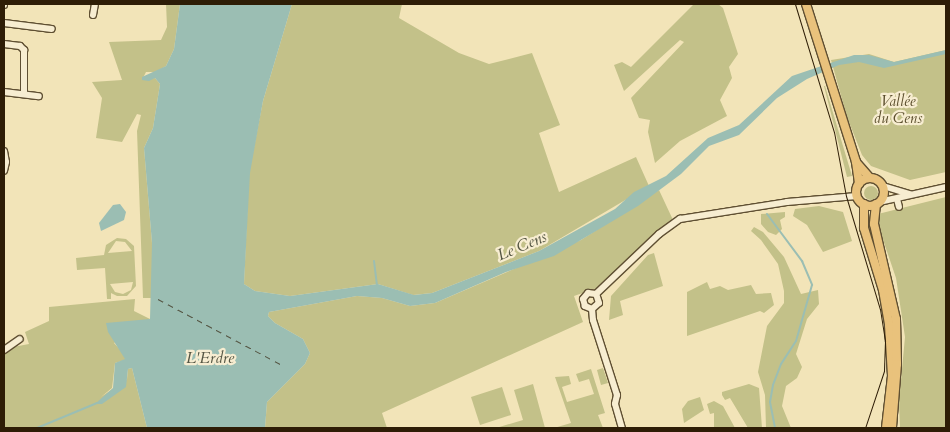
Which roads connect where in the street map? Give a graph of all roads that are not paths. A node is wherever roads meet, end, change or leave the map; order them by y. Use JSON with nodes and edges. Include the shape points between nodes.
{"nodes":[{"id":1,"x":95,"y":4,"type":"edge"},
{"id":2,"x":806,"y":4,"type":"edge"},
{"id":3,"x":93,"y":15,"type":"dead end"},
{"id":4,"x":4,"y":23,"type":"edge"},
{"id":5,"x":52,"y":29,"type":"dead end"},
{"id":6,"x":4,"y":44,"type":"edge"},
{"id":7,"x":4,"y":92,"type":"edge"},
{"id":8,"x":24,"y":94,"type":"junction"},
{"id":9,"x":39,"y":96,"type":"dead end"},
{"id":10,"x":4,"y":151,"type":"edge"},
{"id":11,"x":856,"y":162,"type":"junction"},
{"id":12,"x":4,"y":171,"type":"edge"},
{"id":13,"x":870,"y":178,"type":"junction"},
{"id":14,"x":859,"y":184,"type":"junction"},
{"id":15,"x":882,"y":186,"type":"junction"},
{"id":16,"x":946,"y":187,"type":"edge"},
{"id":17,"x":914,"y":194,"type":"junction"},
{"id":18,"x":857,"y":196,"type":"junction"},
{"id":19,"x":897,"y":199,"type":"junction"},
{"id":20,"x":877,"y":203,"type":"junction"},
{"id":21,"x":864,"y":204,"type":"junction"},
{"id":22,"x":899,"y":207,"type":"dead end"},
{"id":23,"x":596,"y":294,"type":"junction"},
{"id":24,"x":592,"y":309,"type":"junction"},
{"id":25,"x":20,"y":339,"type":"dead end"},
{"id":26,"x":4,"y":350,"type":"edge"},
{"id":27,"x":622,"y":428,"type":"edge"},
{"id":28,"x":886,"y":428,"type":"edge"},
{"id":29,"x":892,"y":428,"type":"edge"}],
"edges":[{"from":1,"to":3,"type":"street"},
{"from":2,"to":11,"type":"main road"},
{"from":4,"to":5,"type":"street"},
{"from":6,"to":8,"type":"street","via":[[20,46],[24,50]]},
{"from":7,"to":8,"type":"street"},
{"from":8,"to":9,"type":"street"},
{"from":10,"to":12,"type":"street"},
{"from":11,"to":13,"type":"main road"},
{"from":11,"to":14,"type":"main road"},
{"from":13,"to":14,"type":"main road"},
{"from":13,"to":15,"type":"main road"},
{"from":14,"to":18,"type":"main road"},
{"from":15,"to":17,"type":"street"},
{"from":15,"to":20,"type":"main road","via":[[884,195]]},
{"from":16,"to":17,"type":"street"},
{"from":17,"to":19,"type":"street"},
{"from":18,"to":21,"type":"main road"},
{"from":18,"to":23,"type":"street","via":[[787,202],[680,219],[659,234]]},
{"from":19,"to":20,"type":"street"},
{"from":19,"to":22,"type":"street"},
{"from":20,"to":21,"type":"main road"},
{"from":20,"to":29,"type":"main road","via":[[874,224],[896,319],[897,364]]},
{"from":21,"to":28,"type":"main road","via":[[865,232],[883,290],[889,325],[892,376]]},
{"from":23,"to":24,"type":"street","via":[[599,303]]},
{"from":23,"to":24,"type":"street","via":[[588,293],[583,299],[585,306]]},
{"from":24,"to":27,"type":"street","via":[[617,395],[615,407]]},
{"from":25,"to":26,"type":"street"}]}
